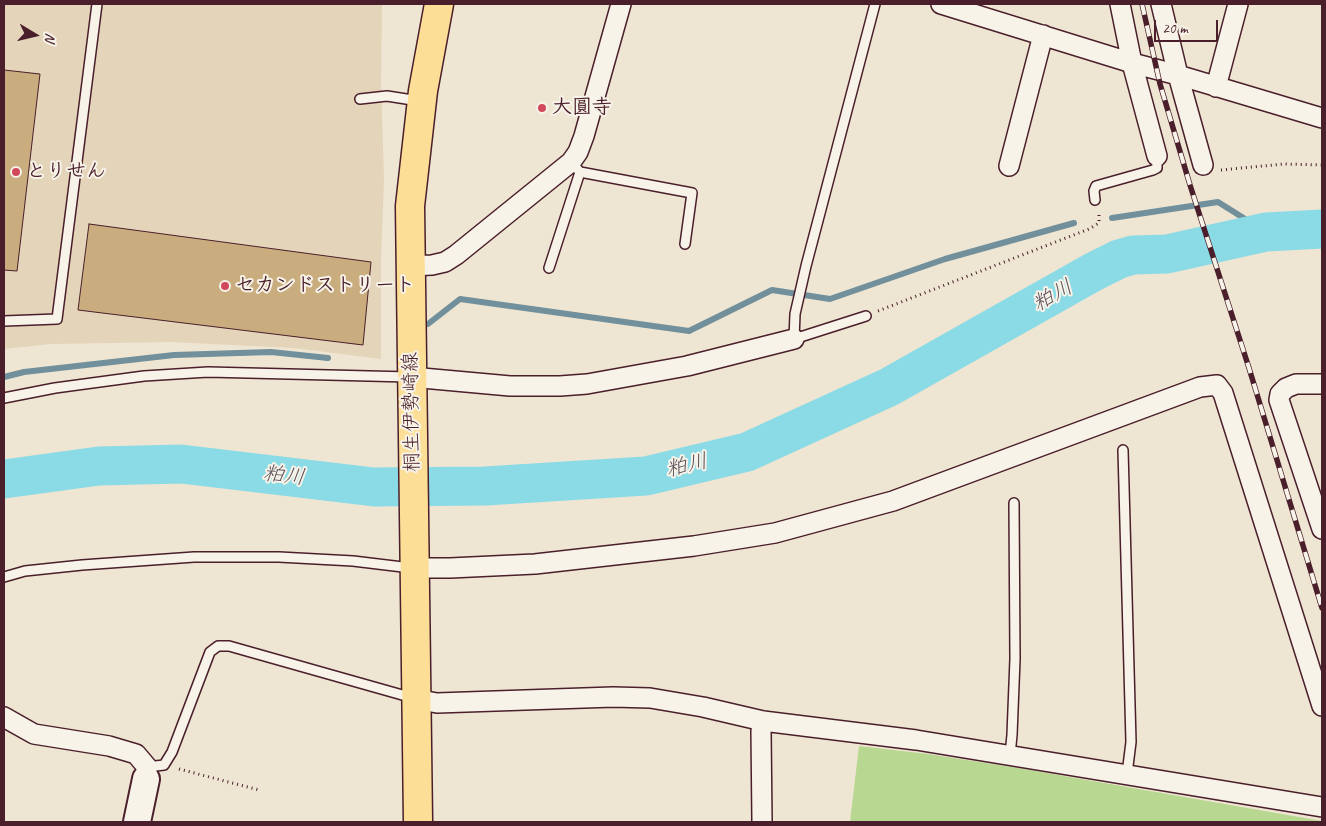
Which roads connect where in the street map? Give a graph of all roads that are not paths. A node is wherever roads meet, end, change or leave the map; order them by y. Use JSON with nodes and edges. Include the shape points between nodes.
{"nodes":[{"id":1,"x":97,"y":4,"type":"edge"},
{"id":2,"x":439,"y":4,"type":"edge"},
{"id":3,"x":621,"y":4,"type":"edge"},
{"id":4,"x":876,"y":4,"type":"edge"},
{"id":5,"x":941,"y":4,"type":"edge"},
{"id":6,"x":1120,"y":4,"type":"edge"},
{"id":7,"x":1161,"y":4,"type":"edge"},
{"id":8,"x":1238,"y":4,"type":"edge"},
{"id":9,"x":1043,"y":35,"type":"junction"},
{"id":10,"x":1132,"y":64,"type":"junction"},
{"id":11,"x":1178,"y":75,"type":"junction"},
{"id":12,"x":1216,"y":87,"type":"junction"},
{"id":13,"x":360,"y":99,"type":"dead end"},
{"id":14,"x":422,"y":102,"type":"junction"},
{"id":15,"x":1322,"y":118,"type":"edge"},
{"id":16,"x":1157,"y":156,"type":"joint"},
{"id":17,"x":1202,"y":162,"type":"road end"},
{"id":18,"x":1009,"y":166,"type":"dead end"},
{"id":19,"x":575,"y":167,"type":"junction"},
{"id":20,"x":1095,"y":200,"type":"road end"},
{"id":21,"x":685,"y":244,"type":"dead end"},
{"id":22,"x":410,"y":266,"type":"junction"},
{"id":23,"x":549,"y":268,"type":"dead end"},
{"id":24,"x":866,"y":316,"type":"road end"},
{"id":25,"x":4,"y":321,"type":"edge"},
{"id":26,"x":794,"y":340,"type":"junction"},
{"id":27,"x":412,"y":382,"type":"junction"},
{"id":28,"x":1322,"y":384,"type":"edge"},
{"id":29,"x":4,"y":398,"type":"edge"},
{"id":30,"x":1123,"y":450,"type":"dead end"},
{"id":31,"x":1317,"y":496,"type":"edge"},
{"id":32,"x":1014,"y":503,"type":"dead end"},
{"id":33,"x":1322,"y":529,"type":"edge"},
{"id":34,"x":414,"y":564,"type":"junction"},
{"id":35,"x":4,"y":577,"type":"edge"},
{"id":36,"x":415,"y":699,"type":"junction"},
{"id":37,"x":1322,"y":706,"type":"edge"},
{"id":38,"x":4,"y":718,"type":"edge"},
{"id":39,"x":763,"y":721,"type":"junction"},
{"id":40,"x":1010,"y":754,"type":"junction"},
{"id":41,"x":152,"y":771,"type":"junction"},
{"id":42,"x":1127,"y":774,"type":"junction"},
{"id":43,"x":1322,"y":807,"type":"edge"},
{"id":44,"x":137,"y":822,"type":"edge"},
{"id":45,"x":418,"y":822,"type":"edge"},
{"id":46,"x":762,"y":822,"type":"edge"}],
"edges":[{"from":1,"to":25,"type":"lane","via":[[57,320]]},
{"from":2,"to":14,"type":"main road","name":"桐生伊勢崎線"},
{"from":3,"to":19,"type":"street"},
{"from":4,"to":26,"type":"lane","via":[[806,266],[795,314]]},
{"from":5,"to":9,"type":"street"},
{"from":6,"to":10,"type":"street"},
{"from":7,"to":11,"type":"street"},
{"from":8,"to":12,"type":"street"},
{"from":9,"to":10,"type":"street"},
{"from":9,"to":18,"type":"street"},
{"from":10,"to":11,"type":"street"},
{"from":10,"to":16,"type":"street"},
{"from":11,"to":12,"type":"street"},
{"from":11,"to":17,"type":"street"},
{"from":12,"to":15,"type":"street"},
{"from":13,"to":14,"type":"lane","via":[[387,96]]},
{"from":14,"to":22,"type":"main road","name":"桐生伊勢崎線","via":[[410,206]]},
{"from":16,"to":20,"type":"lane","via":[[1157,168],[1153,170],[1096,186]]},
{"from":19,"to":21,"type":"lane","via":[[692,193]]},
{"from":19,"to":22,"type":"street","via":[[445,262]]},
{"from":19,"to":23,"type":"lane"},
{"from":22,"to":27,"type":"main road","name":"桐生伊勢崎線"},
{"from":24,"to":26,"type":"lane"},
{"from":26,"to":27,"type":"street","via":[[687,366],[586,384],[510,386]]},
{"from":27,"to":29,"type":"lane","via":[[208,372],[136,377]]},
{"from":27,"to":34,"type":"main road","name":"桐生伊勢崎線"},
{"from":28,"to":31,"type":"street","via":[[1296,384],[1280,394],[1281,407]]},
{"from":30,"to":42,"type":"lane","via":[[1131,742]]},
{"from":31,"to":33,"type":"street"},
{"from":32,"to":40,"type":"lane","via":[[1015,659]]},
{"from":34,"to":35,"type":"lane","via":[[279,557],[194,557],[82,565],[25,571]]},
{"from":34,"to":36,"type":"main road","name":"桐生伊勢崎線"},
{"from":34,"to":37,"type":"street","via":[[450,568],[553,562],[775,533],[892,501],[1200,387],[1217,385],[1226,402]]},
{"from":36,"to":39,"type":"street","via":[[437,703],[650,698]]},
{"from":36,"to":41,"type":"lane","via":[[229,646],[218,646],[210,652],[172,752]]},
{"from":36,"to":45,"type":"main road","name":"桐生伊勢崎線"},
{"from":38,"to":41,"type":"street","via":[[34,734],[125,750],[136,754]]},
{"from":39,"to":40,"type":"street"},
{"from":39,"to":46,"type":"street"},
{"from":40,"to":42,"type":"street"},
{"from":41,"to":44,"type":"street"},
{"from":42,"to":43,"type":"street"}]}
